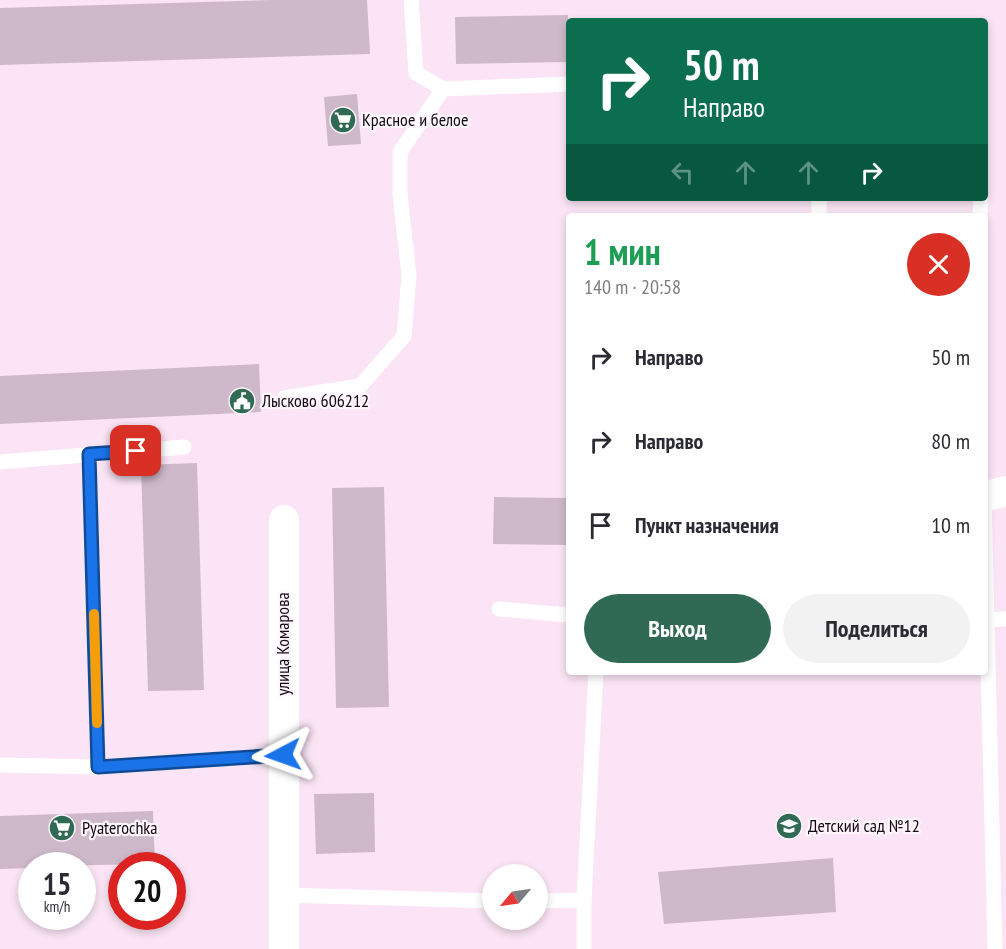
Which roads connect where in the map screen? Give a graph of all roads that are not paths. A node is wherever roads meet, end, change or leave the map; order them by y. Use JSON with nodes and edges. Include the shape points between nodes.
{"nodes":[{"id":1,"x":411,"y":0,"type":"edge"},
{"id":2,"x":566,"y":84,"type":"edge"},
{"id":3,"x":443,"y":89,"type":"junction"},
{"id":4,"x":284,"y":398,"type":"dead end"},
{"id":5,"x":184,"y":447,"type":"dead end"},
{"id":6,"x":89,"y":454,"type":"junction"},
{"id":7,"x":0,"y":462,"type":"edge"},
{"id":8,"x":1006,"y":490,"type":"edge"},
{"id":9,"x":988,"y":496,"type":"edge"},
{"id":10,"x":284,"y":520,"type":"dead end"},
{"id":11,"x":499,"y":609,"type":"dead end"},
{"id":12,"x":566,"y":615,"type":"edge"},
{"id":13,"x":1006,"y":619,"type":"edge"},
{"id":14,"x":988,"y":620,"type":"edge"},
{"id":15,"x":596,"y":675,"type":"edge"},
{"id":16,"x":988,"y":675,"type":"edge"},
{"id":17,"x":283,"y":755,"type":"junction"},
{"id":18,"x":0,"y":765,"type":"edge"},
{"id":19,"x":98,"y":767,"type":"junction"},
{"id":20,"x":284,"y":895,"type":"junction"},
{"id":21,"x":584,"y":900,"type":"junction"},
{"id":22,"x":482,"y":901,"type":"edge"},
{"id":23,"x":548,"y":901,"type":"edge"},
{"id":24,"x":284,"y":949,"type":"edge"},
{"id":25,"x":584,"y":949,"type":"edge"},
{"id":26,"x":995,"y":949,"type":"edge"}],
"edges":[{"from":1,"to":3,"type":"lane","via":[[416,73]]},
{"from":2,"to":3,"type":"lane"},
{"from":3,"to":4,"type":"lane","via":[[400,152],[400,194],[409,275],[404,336],[360,386]]},
{"from":5,"to":6,"type":"lane"},
{"from":6,"to":7,"type":"lane"},
{"from":6,"to":19,"type":"lane"},
{"from":8,"to":9,"type":"street"},
{"from":10,"to":17,"type":"street","name":"улица Комарова"},
{"from":11,"to":12,"type":"lane"},
{"from":13,"to":14,"type":"lane"},
{"from":15,"to":21,"type":"lane"},
{"from":16,"to":26,"type":"lane"},
{"from":17,"to":19,"type":"lane"},
{"from":17,"to":20,"type":"street","name":"улица Комарова"},
{"from":18,"to":19,"type":"lane"},
{"from":20,"to":22,"type":"lane"},
{"from":20,"to":24,"type":"street","name":"улица Комарова"},
{"from":21,"to":23,"type":"lane"},
{"from":21,"to":25,"type":"lane"}]}
